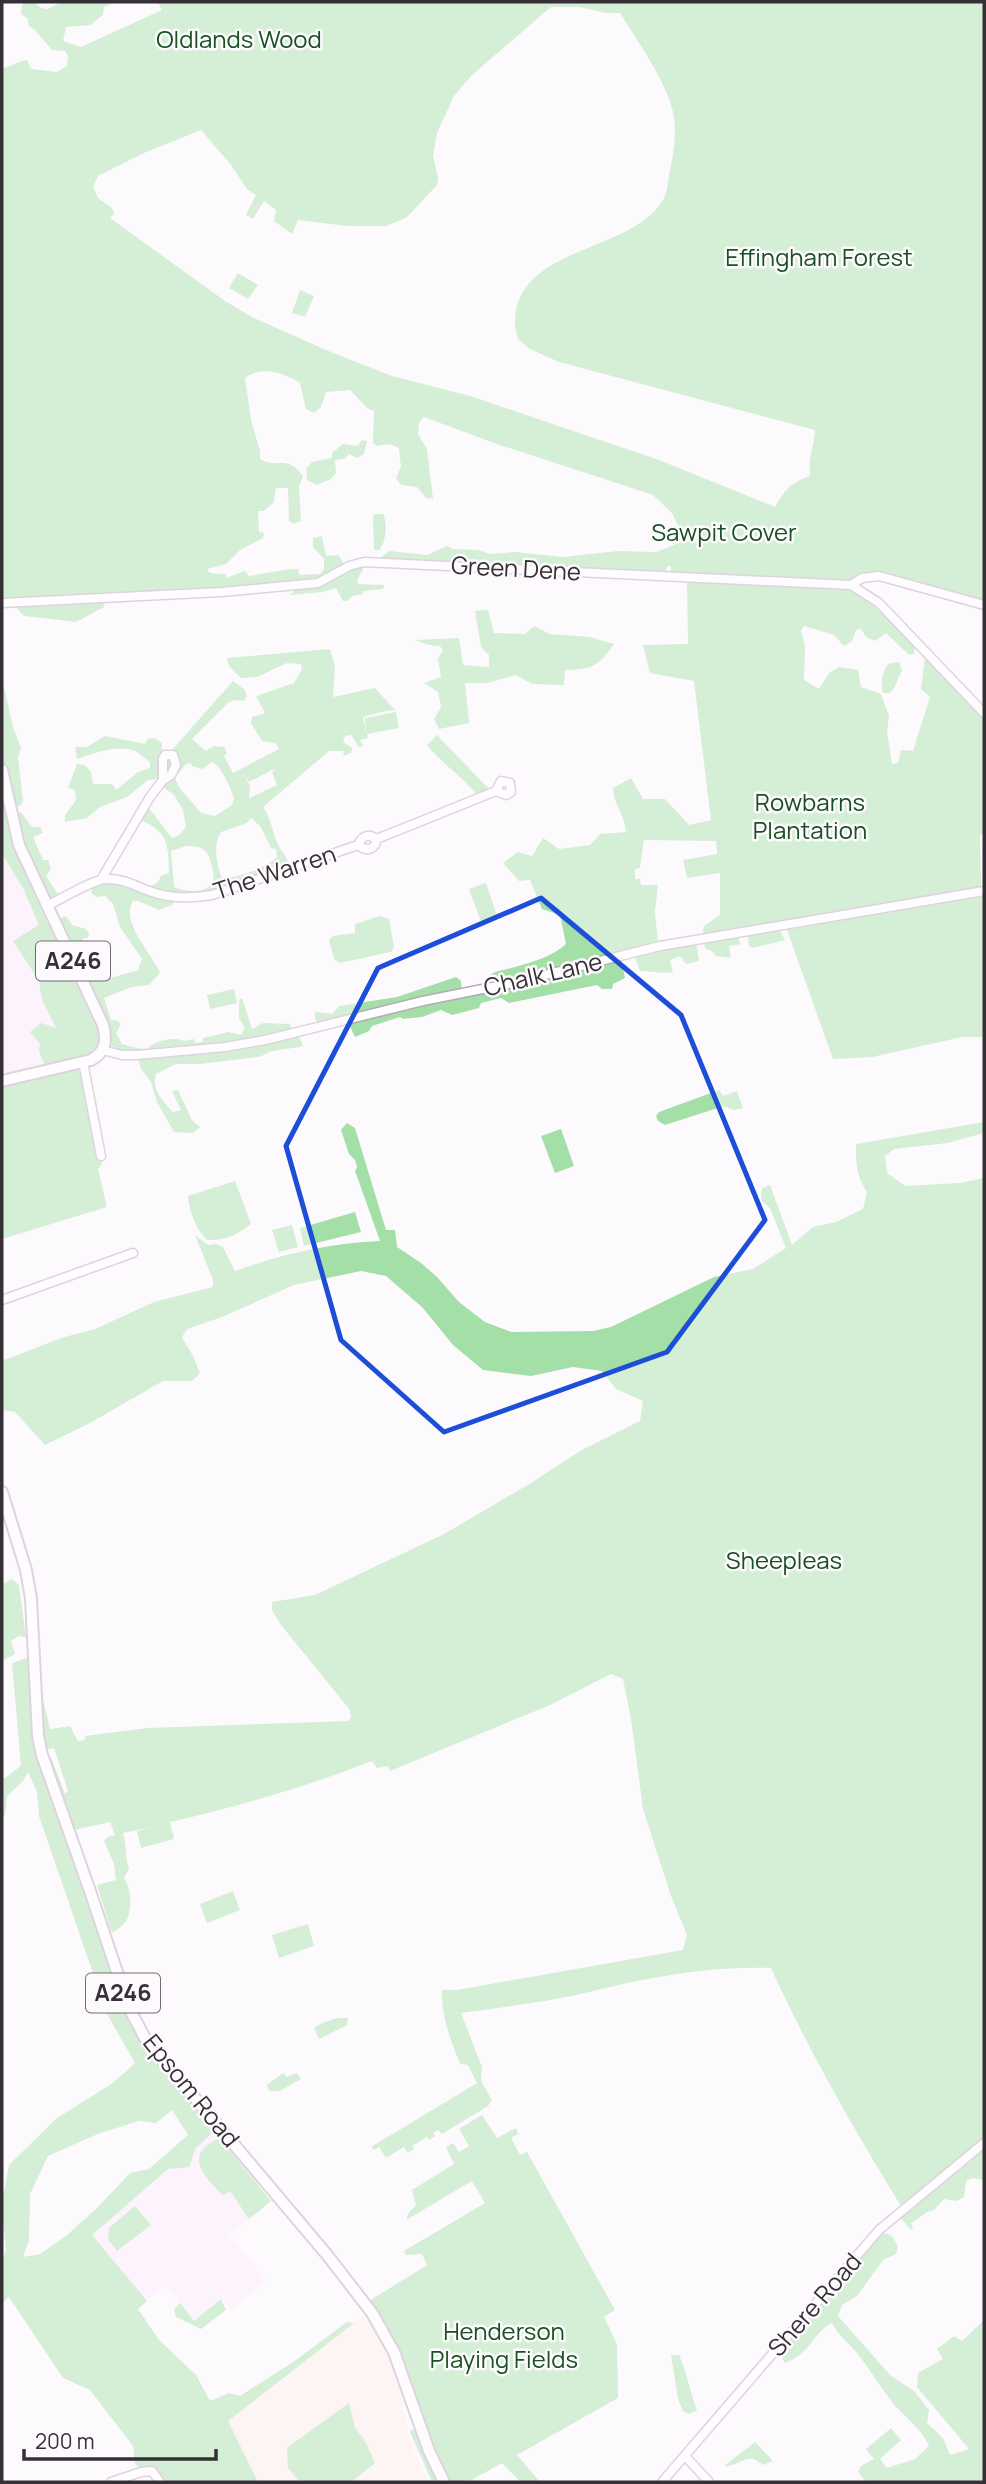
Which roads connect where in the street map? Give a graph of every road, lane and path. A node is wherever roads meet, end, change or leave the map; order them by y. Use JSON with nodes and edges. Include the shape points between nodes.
{"nodes":[{"id":1,"x":850,"y":586,"type":"junction"},
{"id":2,"x":2,"y":603,"type":"edge"},
{"id":3,"x":984,"y":605,"type":"edge"},
{"id":4,"x":984,"y":713,"type":"edge"},
{"id":5,"x":2,"y":770,"type":"edge"},
{"id":6,"x":163,"y":779,"type":"dead end"},
{"id":7,"x":496,"y":791,"type":"dead end"},
{"id":8,"x":102,"y":878,"type":"junction"},
{"id":9,"x":984,"y":891,"type":"edge"},
{"id":10,"x":47,"y":906,"type":"junction"},
{"id":11,"x":103,"y":1050,"type":"junction"},
{"id":12,"x":83,"y":1062,"type":"junction"},
{"id":13,"x":2,"y":1081,"type":"edge"},
{"id":14,"x":101,"y":1156,"type":"dead end"},
{"id":15,"x":133,"y":1253,"type":"dead end"},
{"id":16,"x":2,"y":1300,"type":"edge"},
{"id":17,"x":2,"y":1492,"type":"edge"},
{"id":18,"x":984,"y":2143,"type":"edge"},
{"id":19,"x":685,"y":2456,"type":"junction"},
{"id":20,"x":111,"y":2482,"type":"edge"},
{"id":21,"x":160,"y":2482,"type":"edge"},
{"id":22,"x":444,"y":2482,"type":"edge"},
{"id":23,"x":662,"y":2482,"type":"edge"},
{"id":24,"x":709,"y":2482,"type":"edge"}],
"edges":[{"from":1,"to":2,"type":"street","name":"Green Dene","via":[[365,562],[318,583]]},
{"from":1,"to":3,"type":"street","via":[[862,578],[879,576]]},
{"from":1,"to":4,"type":"street","name":"Green Dene","via":[[879,603]]},
{"from":5,"to":10,"type":"main road","number":"A246","via":[[16,836]]},
{"from":6,"to":8,"type":"street"},
{"from":7,"to":8,"type":"street","name":"The Warren","via":[[225,891],[193,898]]},
{"from":8,"to":10,"type":"street"},
{"from":9,"to":11,"type":"street","name":"Chalk Lane","via":[[660,946],[265,1040],[138,1055]]},
{"from":10,"to":11,"type":"main road","number":"A246","via":[[103,1025]]},
{"from":11,"to":12,"type":"main road"},
{"from":12,"to":13,"type":"main road"},
{"from":12,"to":14,"type":"street"},
{"from":15,"to":16,"type":"street"},
{"from":17,"to":22,"type":"main road","name":"Epsom Road","number":"A246","via":[[31,1599],[42,1755],[128,2008],[146,2040],[372,2313],[394,2353]]},
{"from":18,"to":19,"type":"street","name":"Shere Road","via":[[879,2230]]},
{"from":19,"to":23,"type":"street","name":"Shere Road"},
{"from":19,"to":24,"type":"street"},
{"from":20,"to":21,"type":"street","via":[[152,2471]]}]}
